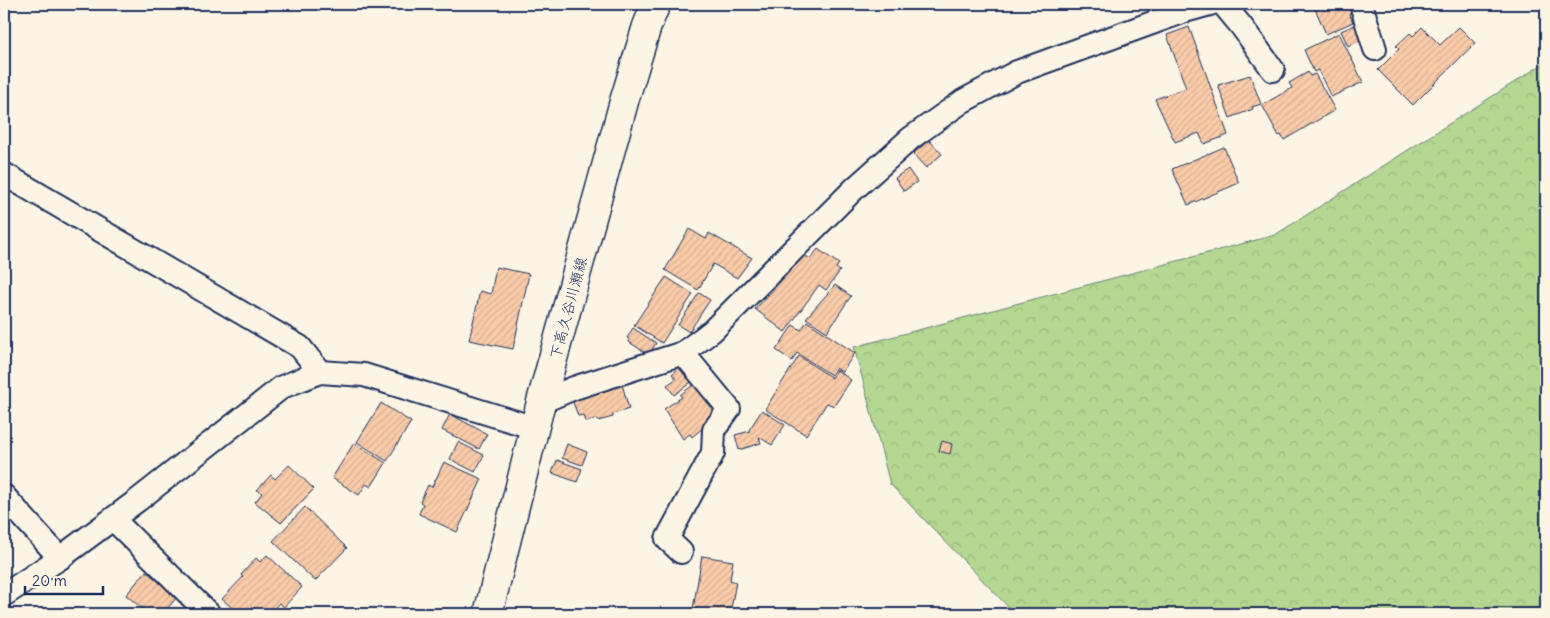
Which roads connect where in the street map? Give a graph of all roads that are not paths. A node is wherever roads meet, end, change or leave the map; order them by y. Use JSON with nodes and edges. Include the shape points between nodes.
{"nodes":[{"id":1,"x":656,"y":4,"type":"edge"},
{"id":2,"x":1210,"y":4,"type":"edge"},
{"id":3,"x":1223,"y":4,"type":"edge"},
{"id":4,"x":1362,"y":4,"type":"edge"},
{"id":5,"x":1375,"y":49,"type":"dead end"},
{"id":6,"x":1274,"y":70,"type":"dead end"},
{"id":7,"x":4,"y":174,"type":"edge"},
{"id":8,"x":683,"y":353,"type":"junction"},
{"id":9,"x":320,"y":372,"type":"junction"},
{"id":10,"x":538,"y":415,"type":"junction"},
{"id":11,"x":4,"y":496,"type":"edge"},
{"id":12,"x":113,"y":519,"type":"junction"},
{"id":13,"x":681,"y":552,"type":"dead end"},
{"id":14,"x":60,"y":558,"type":"junction"},
{"id":15,"x":4,"y":595,"type":"edge"},
{"id":16,"x":209,"y":614,"type":"edge"},
{"id":17,"x":488,"y":614,"type":"edge"}],
"edges":[{"from":1,"to":10,"type":"main road","name":"下高久谷川瀬線","via":[[625,98]]},
{"from":2,"to":8,"type":"street","via":[[1184,10],[1017,72],[963,101],[911,138],[854,189],[712,331]]},
{"from":3,"to":6,"type":"street"},
{"from":4,"to":5,"type":"street"},
{"from":7,"to":9,"type":"street","via":[[300,347]]},
{"from":8,"to":10,"type":"street","via":[[574,388]]},
{"from":8,"to":13,"type":"street","via":[[729,409],[714,430],[713,452],[667,539]]},
{"from":9,"to":10,"type":"street","via":[[364,375]]},
{"from":9,"to":12,"type":"street","via":[[282,387]]},
{"from":10,"to":17,"type":"main road","name":"下高久谷川瀬線"},
{"from":11,"to":14,"type":"street"},
{"from":12,"to":14,"type":"street"},
{"from":12,"to":16,"type":"street"},
{"from":14,"to":15,"type":"street"}]}
